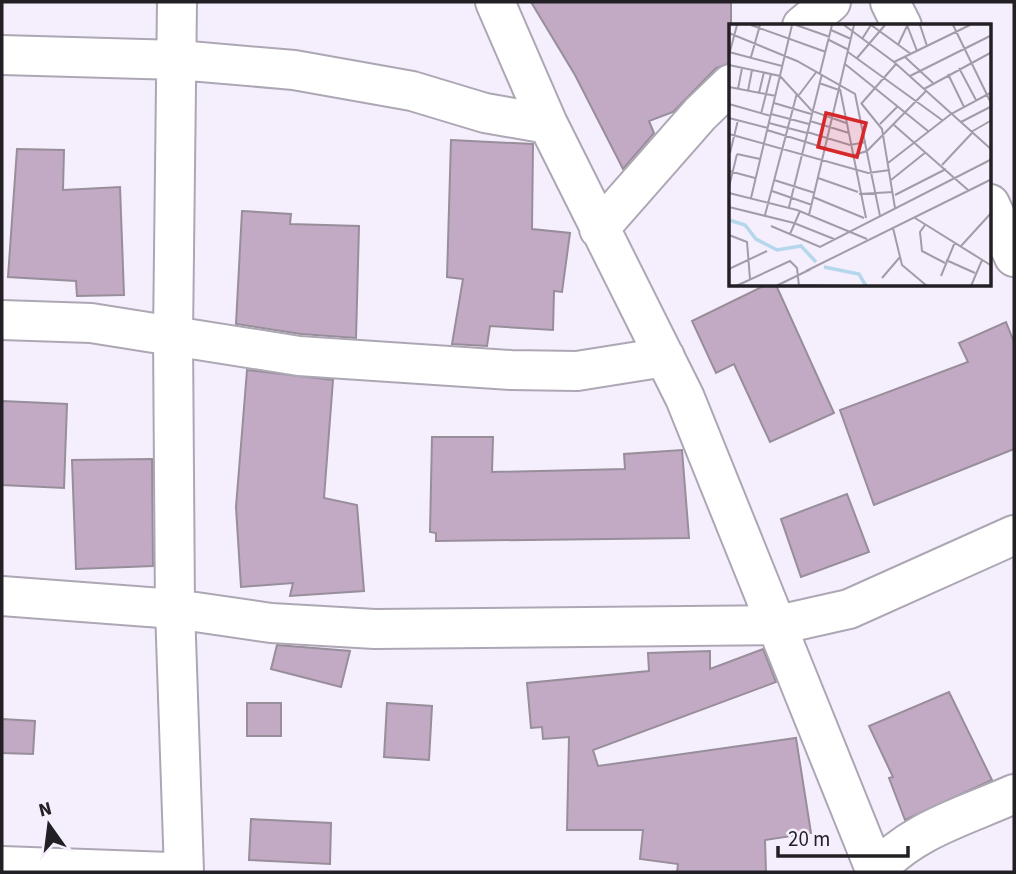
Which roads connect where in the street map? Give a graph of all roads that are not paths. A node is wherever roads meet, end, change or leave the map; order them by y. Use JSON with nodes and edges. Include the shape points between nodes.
{"nodes":[{"id":1,"x":177,"y":2,"type":"edge"},
{"id":2,"x":495,"y":2,"type":"edge"},
{"id":3,"x":831,"y":2,"type":"edge"},
{"id":4,"x":890,"y":2,"type":"edge"},
{"id":5,"x":804,"y":24,"type":"edge"},
{"id":6,"x":901,"y":24,"type":"edge"},
{"id":7,"x":2,"y":55,"type":"edge"},
{"id":8,"x":178,"y":60,"type":"junction"},
{"id":9,"x":729,"y":86,"type":"edge"},
{"id":10,"x":548,"y":124,"type":"junction"},
{"id":11,"x":992,"y":208,"type":"edge"},
{"id":12,"x":599,"y":229,"type":"junction"},
{"id":13,"x":1014,"y":257,"type":"edge"},
{"id":14,"x":2,"y":320,"type":"edge"},
{"id":15,"x":173,"y":336,"type":"junction"},
{"id":16,"x":665,"y":357,"type":"junction"},
{"id":17,"x":1014,"y":535,"type":"edge"},
{"id":18,"x":2,"y":596,"type":"edge"},
{"id":19,"x":175,"y":609,"type":"junction"},
{"id":20,"x":778,"y":625,"type":"junction"},
{"id":21,"x":1014,"y":794,"type":"edge"},
{"id":22,"x":2,"y":866,"type":"edge"},
{"id":23,"x":170,"y":872,"type":"edge"},
{"id":24,"x":184,"y":872,"type":"edge"},
{"id":25,"x":876,"y":872,"type":"edge"}],
"edges":[{"from":1,"to":8,"type":"street"},
{"from":2,"to":10,"type":"street"},
{"from":3,"to":5,"type":"street"},
{"from":4,"to":6,"type":"street"},
{"from":7,"to":8,"type":"street"},
{"from":8,"to":10,"type":"street","via":[[293,70],[412,91],[485,113]]},
{"from":8,"to":15,"type":"street"},
{"from":9,"to":12,"type":"street"},
{"from":10,"to":12,"type":"street"},
{"from":11,"to":13,"type":"street"},
{"from":12,"to":16,"type":"street"},
{"from":14,"to":15,"type":"street","via":[[91,323]]},
{"from":15,"to":16,"type":"street","via":[[299,356],[511,370],[577,371]]},
{"from":15,"to":19,"type":"street"},
{"from":16,"to":20,"type":"street"},
{"from":17,"to":20,"type":"street","via":[[849,609]]},
{"from":18,"to":19,"type":"street"},
{"from":19,"to":20,"type":"street","via":[[376,629]]},
{"from":19,"to":24,"type":"street"},
{"from":20,"to":25,"type":"street"},
{"from":21,"to":25,"type":"street","via":[[913,837]]},
{"from":22,"to":23,"type":"street"}]}
